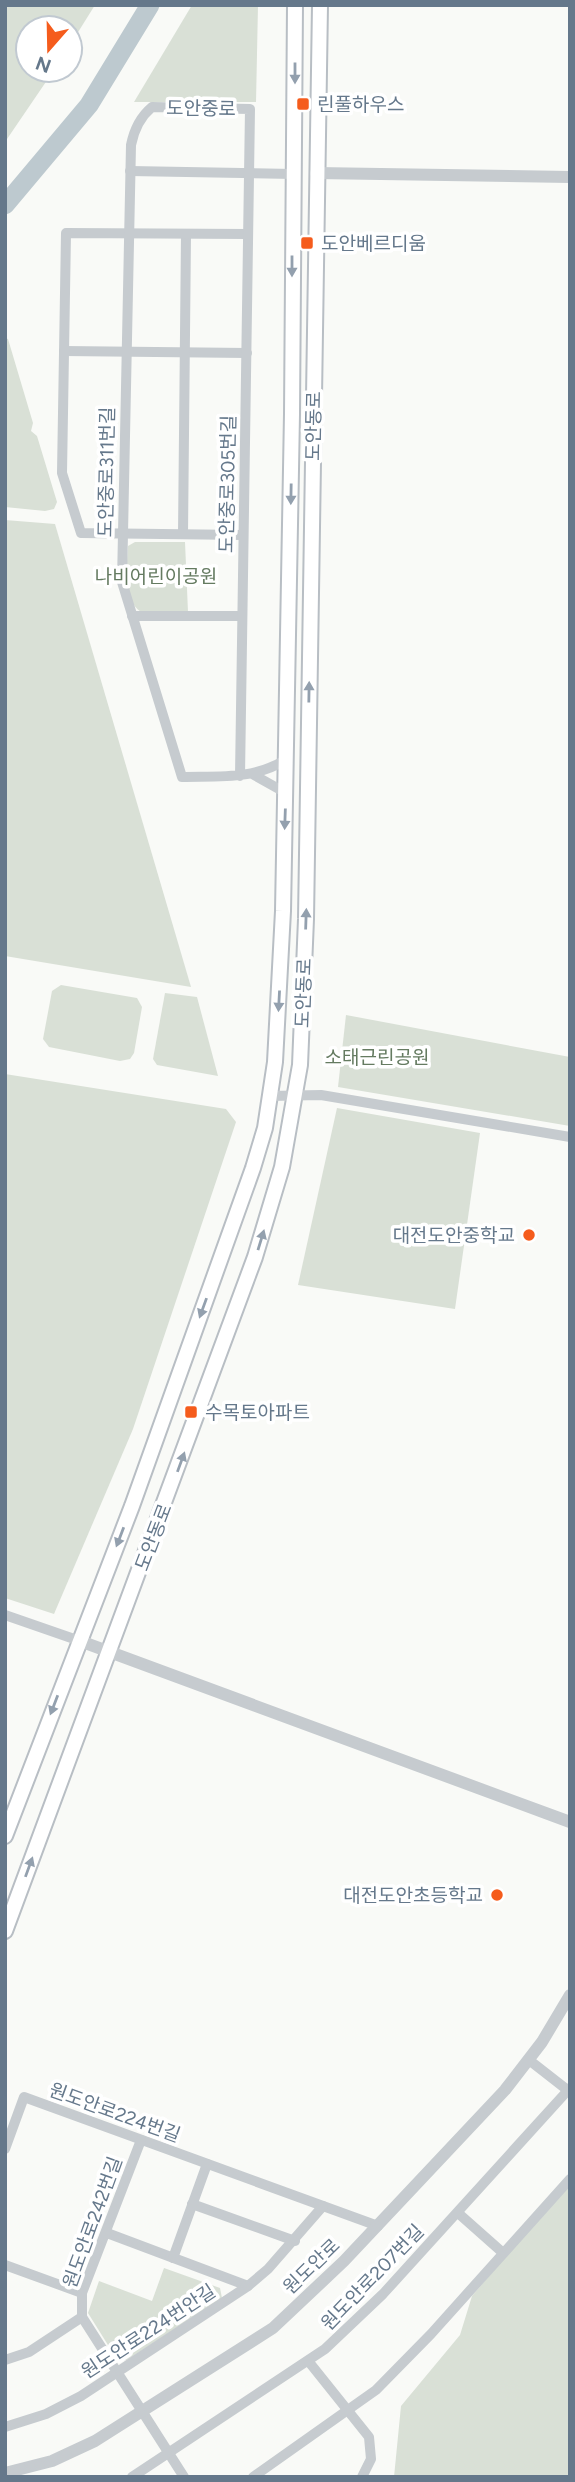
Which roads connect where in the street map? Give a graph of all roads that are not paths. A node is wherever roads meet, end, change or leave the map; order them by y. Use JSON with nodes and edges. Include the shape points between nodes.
{"nodes":[{"id":1,"x":295,"y":5,"type":"edge"},
{"id":2,"x":320,"y":5,"type":"edge"},
{"id":3,"x":130,"y":171,"type":"junction"},
{"id":4,"x":249,"y":173,"type":"junction"},
{"id":5,"x":316,"y":173,"type":"junction"},
{"id":6,"x":293,"y":174,"type":"junction"},
{"id":7,"x":570,"y":177,"type":"edge"},
{"id":8,"x":128,"y":233,"type":"junction"},
{"id":9,"x":186,"y":233,"type":"junction"},
{"id":10,"x":248,"y":234,"type":"junction"},
{"id":11,"x":65,"y":351,"type":"junction"},
{"id":12,"x":126,"y":352,"type":"junction"},
{"id":13,"x":185,"y":353,"type":"junction"},
{"id":14,"x":247,"y":353,"type":"junction"},
{"id":15,"x":122,"y":533,"type":"junction"},
{"id":16,"x":183,"y":534,"type":"junction"},
{"id":17,"x":243,"y":535,"type":"junction"},
{"id":18,"x":132,"y":616,"type":"junction"},
{"id":19,"x":242,"y":616,"type":"junction"},
{"id":20,"x":287,"y":759,"type":"junction"},
{"id":21,"x":254,"y":775,"type":"junction"},
{"id":22,"x":240,"y":776,"type":"junction"},
{"id":23,"x":286,"y":793,"type":"junction"},
{"id":24,"x":296,"y":1094,"type":"junction"},
{"id":25,"x":270,"y":1096,"type":"junction"},
{"id":26,"x":570,"y":1137,"type":"edge"},
{"id":27,"x":5,"y":1615,"type":"edge"},
{"id":28,"x":80,"y":1642,"type":"junction"},
{"id":29,"x":109,"y":1652,"type":"junction"},
{"id":30,"x":570,"y":1822,"type":"edge"},
{"id":31,"x":5,"y":1836,"type":"edge"},
{"id":32,"x":5,"y":1931,"type":"edge"},
{"id":33,"x":570,"y":1995,"type":"edge"},
{"id":34,"x":528,"y":2060,"type":"junction"},
{"id":35,"x":569,"y":2090,"type":"edge"},
{"id":36,"x":141,"y":2140,"type":"junction"},
{"id":37,"x":5,"y":2149,"type":"edge"},
{"id":38,"x":207,"y":2164,"type":"junction"},
{"id":39,"x":570,"y":2179,"type":"edge"},
{"id":40,"x":192,"y":2204,"type":"junction"},
{"id":41,"x":323,"y":2206,"type":"junction"},
{"id":42,"x":458,"y":2213,"type":"junction"},
{"id":43,"x":378,"y":2226,"type":"junction"},
{"id":44,"x":107,"y":2233,"type":"junction"},
{"id":45,"x":295,"y":2241,"type":"junction"},
{"id":46,"x":502,"y":2252,"type":"junction"},
{"id":47,"x":173,"y":2258,"type":"junction"},
{"id":48,"x":5,"y":2266,"type":"edge"},
{"id":49,"x":248,"y":2286,"type":"junction"},
{"id":50,"x":82,"y":2293,"type":"junction"},
{"id":51,"x":82,"y":2317,"type":"junction"},
{"id":52,"x":5,"y":2360,"type":"edge"},
{"id":53,"x":309,"y":2362,"type":"junction"},
{"id":54,"x":119,"y":2370,"type":"junction"},
{"id":55,"x":144,"y":2410,"type":"junction"},
{"id":56,"x":348,"y":2411,"type":"junction"},
{"id":57,"x":5,"y":2427,"type":"edge"},
{"id":58,"x":170,"y":2452,"type":"junction"},
{"id":59,"x":5,"y":2473,"type":"edge"},
{"id":60,"x":132,"y":2477,"type":"edge"},
{"id":61,"x":184,"y":2477,"type":"edge"},
{"id":62,"x":253,"y":2477,"type":"edge"},
{"id":63,"x":362,"y":2477,"type":"edge"}],
"edges":[{"from":1,"to":6,"type":"main road","name":"도안동로","one_way":true},
{"from":2,"to":5,"type":"main road","name":"도안동로"},
{"from":3,"to":4,"type":"street"},
{"from":3,"to":4,"type":"street","name":"도안중로","via":[[134,132],[152,107],[250,108]]},
{"from":3,"to":8,"type":"street","name":"도안중로311번길"},
{"from":4,"to":6,"type":"street"},
{"from":4,"to":10,"type":"street","name":"도안중로305번길"},
{"from":5,"to":6,"type":"main road"},
{"from":5,"to":7,"type":"street"},
{"from":24,"to":5,"type":"main road","name":"도안동로","one_way":true,"via":[[306,919]]},
{"from":6,"to":20,"type":"main road","name":"도안동로","one_way":true},
{"from":8,"to":9,"type":"street"},
{"from":8,"to":11,"type":"street","via":[[66,233]]},
{"from":8,"to":12,"type":"street","name":"도안중로311번길"},
{"from":9,"to":10,"type":"street"},
{"from":9,"to":13,"type":"street"},
{"from":10,"to":14,"type":"street","name":"도안중로305번길"},
{"from":11,"to":12,"type":"street"},
{"from":11,"to":15,"type":"street","via":[[62,473],[81,533]]},
{"from":12,"to":13,"type":"street"},
{"from":12,"to":15,"type":"street","name":"도안중로311번길"},
{"from":13,"to":14,"type":"street"},
{"from":13,"to":16,"type":"street"},
{"from":14,"to":17,"type":"street","name":"도안중로305번길"},
{"from":15,"to":16,"type":"street"},
{"from":15,"to":18,"type":"street","name":"도안중로311번길","via":[[122,582]]},
{"from":16,"to":17,"type":"street"},
{"from":17,"to":19,"type":"street","name":"도안중로305번길"},
{"from":18,"to":19,"type":"street"},
{"from":18,"to":22,"type":"street","name":"도안중로311번길","via":[[182,777]]},
{"from":19,"to":22,"type":"street","name":"도안중로305번길"},
{"from":20,"to":21,"type":"street"},
{"from":20,"to":23,"type":"main road","name":"도안동로"},
{"from":21,"to":22,"type":"street","name":"도안중로311번길"},
{"from":21,"to":23,"type":"street"},
{"from":23,"to":25,"type":"main road","name":"도안동로","one_way":true,"via":[[278,1030]]},
{"from":24,"to":25,"type":"street"},
{"from":24,"to":26,"type":"street"},
{"from":29,"to":24,"type":"main road","name":"도안동로","one_way":true,"via":[[256,1257],[282,1167]]},
{"from":25,"to":28,"type":"main road","name":"도안동로","one_way":true,"via":[[253,1168]]},
{"from":27,"to":28,"type":"street"},
{"from":28,"to":29,"type":"street"},
{"from":28,"to":31,"type":"main road","name":"도안동로","one_way":true},
{"from":29,"to":30,"type":"street"},
{"from":32,"to":29,"type":"main road","name":"도안동로","one_way":true},
{"from":33,"to":34,"type":"street","name":"원도안로"},
{"from":34,"to":35,"type":"street","name":"원도안로207번길"},
{"from":34,"to":43,"type":"street","name":"원도안로"},
{"from":35,"to":42,"type":"street","name":"원도안로207번길"},
{"from":36,"to":37,"type":"street","name":"원도안로224번길","via":[[24,2097]]},
{"from":36,"to":38,"type":"street","name":"원도안로224번길"},
{"from":36,"to":44,"type":"street","name":"원도안로242번길"},
{"from":38,"to":40,"type":"street"},
{"from":38,"to":41,"type":"street","name":"원도안로224번길"},
{"from":39,"to":46,"type":"street"},
{"from":40,"to":45,"type":"street"},
{"from":40,"to":47,"type":"street"},
{"from":41,"to":43,"type":"street","name":"원도안로224번길"},
{"from":41,"to":45,"type":"street","name":"원도안로224번안길"},
{"from":42,"to":46,"type":"street"},
{"from":42,"to":53,"type":"street","name":"원도안로207번길","via":[[383,2294]]},
{"from":43,"to":55,"type":"street","name":"원도안로","via":[[273,2328]]},
{"from":44,"to":47,"type":"street"},
{"from":44,"to":50,"type":"street","name":"원도안로242번길"},
{"from":45,"to":49,"type":"street","name":"원도안로224번안길"},
{"from":46,"to":56,"type":"street","via":[[431,2334],[376,2390]]},
{"from":47,"to":49,"type":"street"},
{"from":48,"to":50,"type":"street"},
{"from":49,"to":54,"type":"street","name":"원도안로224번안길"},
{"from":50,"to":51,"type":"street","name":"원도안로242번길"},
{"from":51,"to":52,"type":"street","name":"원도안로242번길","via":[[29,2351]]},
{"from":51,"to":54,"type":"street","name":"원도안로242번길"},
{"from":53,"to":56,"type":"street"},
{"from":53,"to":58,"type":"street","name":"원도안로207번길"},
{"from":54,"to":55,"type":"street","name":"원도안로242번길"},
{"from":54,"to":57,"type":"street","name":"원도안로224번안길","via":[[46,2414]]},
{"from":55,"to":58,"type":"street","name":"원도안로242번길"},
{"from":55,"to":59,"type":"street","name":"원도안로","via":[[52,2461]]},
{"from":56,"to":62,"type":"street"},
{"from":56,"to":63,"type":"street","via":[[372,2444],[368,2470]]},
{"from":58,"to":60,"type":"street","name":"원도안로207번길"},
{"from":58,"to":61,"type":"street","name":"원도안로242번길"}]}
